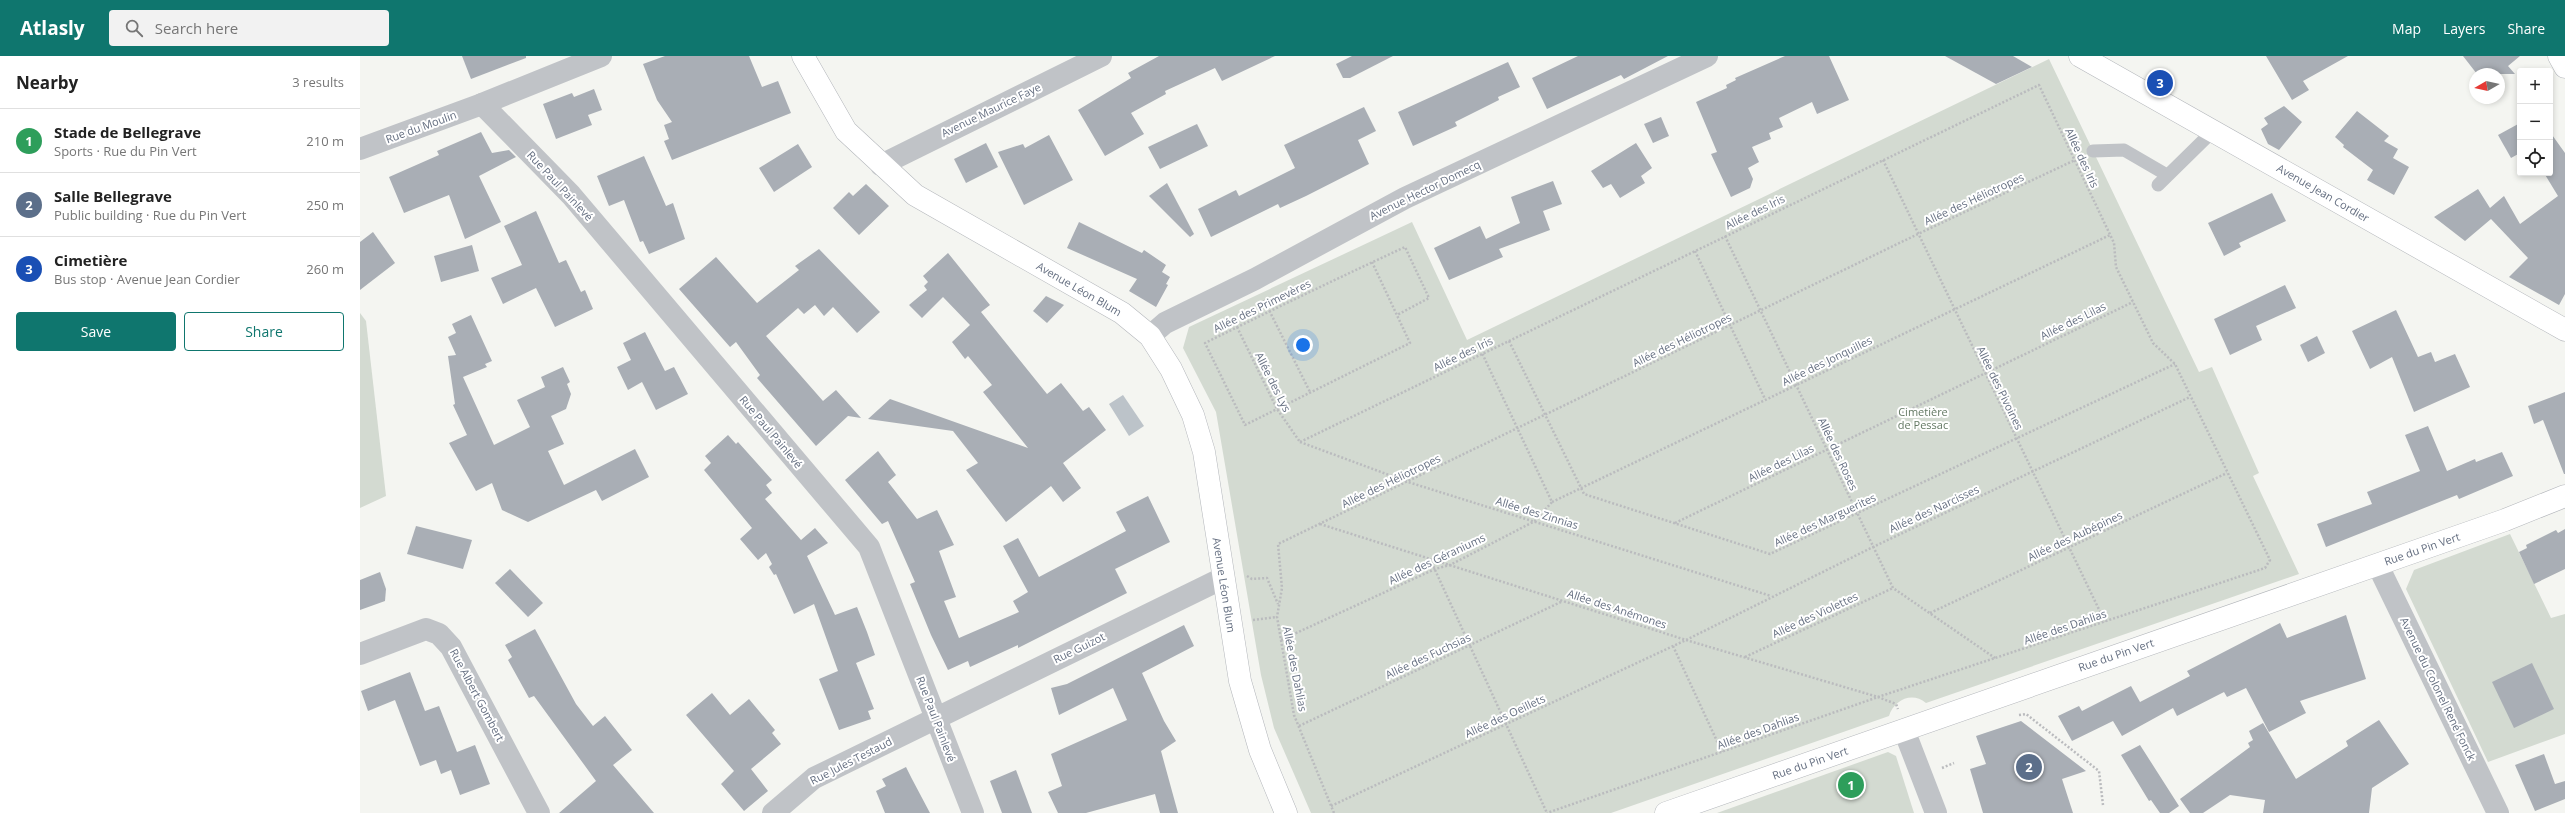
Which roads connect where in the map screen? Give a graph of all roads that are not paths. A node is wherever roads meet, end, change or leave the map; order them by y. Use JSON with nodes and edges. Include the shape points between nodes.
{"nodes":[{"id":1,"x":601,"y":56,"type":"edge"},
{"id":2,"x":803,"y":56,"type":"edge"},
{"id":3,"x":1101,"y":56,"type":"edge"},
{"id":4,"x":1707,"y":56,"type":"edge"},
{"id":5,"x":2080,"y":56,"type":"edge"},
{"id":6,"x":2560,"y":56,"type":"edge"},
{"id":7,"x":2565,"y":67,"type":"edge"},
{"id":8,"x":482,"y":104,"type":"junction"},
{"id":9,"x":2213,"y":131,"type":"junction"},
{"id":10,"x":360,"y":149,"type":"edge"},
{"id":11,"x":2093,"y":151,"type":"road end"},
{"id":12,"x":880,"y":165,"type":"junction"},
{"id":13,"x":2168,"y":175,"type":"junction"},
{"id":14,"x":2158,"y":184,"type":"dead end"},
{"id":15,"x":2565,"y":330,"type":"edge"},
{"id":16,"x":1150,"y":336,"type":"junction"},
{"id":17,"x":2565,"y":496,"type":"edge"},
{"id":18,"x":2380,"y":564,"type":"junction"},
{"id":19,"x":1223,"y":578,"type":"junction"},
{"id":20,"x":360,"y":654,"type":"edge"},
{"id":21,"x":936,"y":719,"type":"junction"},
{"id":22,"x":1901,"y":720,"type":"junction"},
{"id":23,"x":539,"y":813,"type":"edge"},
{"id":24,"x":773,"y":813,"type":"edge"},
{"id":25,"x":973,"y":813,"type":"edge"},
{"id":26,"x":1286,"y":813,"type":"edge"},
{"id":27,"x":1666,"y":813,"type":"edge"},
{"id":28,"x":1936,"y":813,"type":"edge"},
{"id":29,"x":2498,"y":813,"type":"edge"}],
"edges":[{"from":1,"to":8,"type":"street","name":"Rue du Moulin"},
{"from":2,"to":12,"type":"street","name":"Avenue Léon Blum","via":[[846,131]]},
{"from":3,"to":12,"type":"street","name":"Avenue Maurice Faye"},
{"from":4,"to":16,"type":"street","name":"Avenue Hector Domecq","via":[[1405,198],[1255,279],[1165,323]]},
{"from":5,"to":9,"type":"street","name":"Avenue Jean Cordier"},
{"from":6,"to":7,"type":"street"},
{"from":8,"to":10,"type":"street","name":"Rue du Moulin"},
{"from":8,"to":21,"type":"street","name":"Rue Paul Painlevé","via":[[571,195],[869,547]]},
{"from":9,"to":13,"type":"lane"},
{"from":9,"to":15,"type":"street","name":"Avenue Jean Cordier"},
{"from":11,"to":13,"type":"lane","via":[[2124,150]]},
{"from":12,"to":16,"type":"street","name":"Avenue Léon Blum","via":[[915,195],[1122,313]]},
{"from":13,"to":14,"type":"lane"},
{"from":16,"to":19,"type":"street","name":"Avenue Léon Blum","via":[[1171,369],[1193,415],[1204,452]]},
{"from":17,"to":18,"type":"street","name":"Rue du Pin Vert"},
{"from":18,"to":22,"type":"street","name":"Rue du Pin Vert","via":[[2004,695]]},
{"from":18,"to":29,"type":"street","name":"Avenue du Colonel René Fonck","via":[[2383,576]]},
{"from":19,"to":21,"type":"street","name":"Rue Guizot"},
{"from":19,"to":26,"type":"street","name":"Avenue Léon Blum","via":[[1246,710]]},
{"from":20,"to":23,"type":"street","name":"Rue Albert Gombert","via":[[426,628],[439,634],[452,647]]},
{"from":21,"to":24,"type":"street","name":"Rue Jules Testaud","via":[[814,778]]},
{"from":21,"to":25,"type":"street","name":"Rue Paul Painlevé"},
{"from":22,"to":27,"type":"street","name":"Rue du Pin Vert"},
{"from":22,"to":28,"type":"street"}]}
